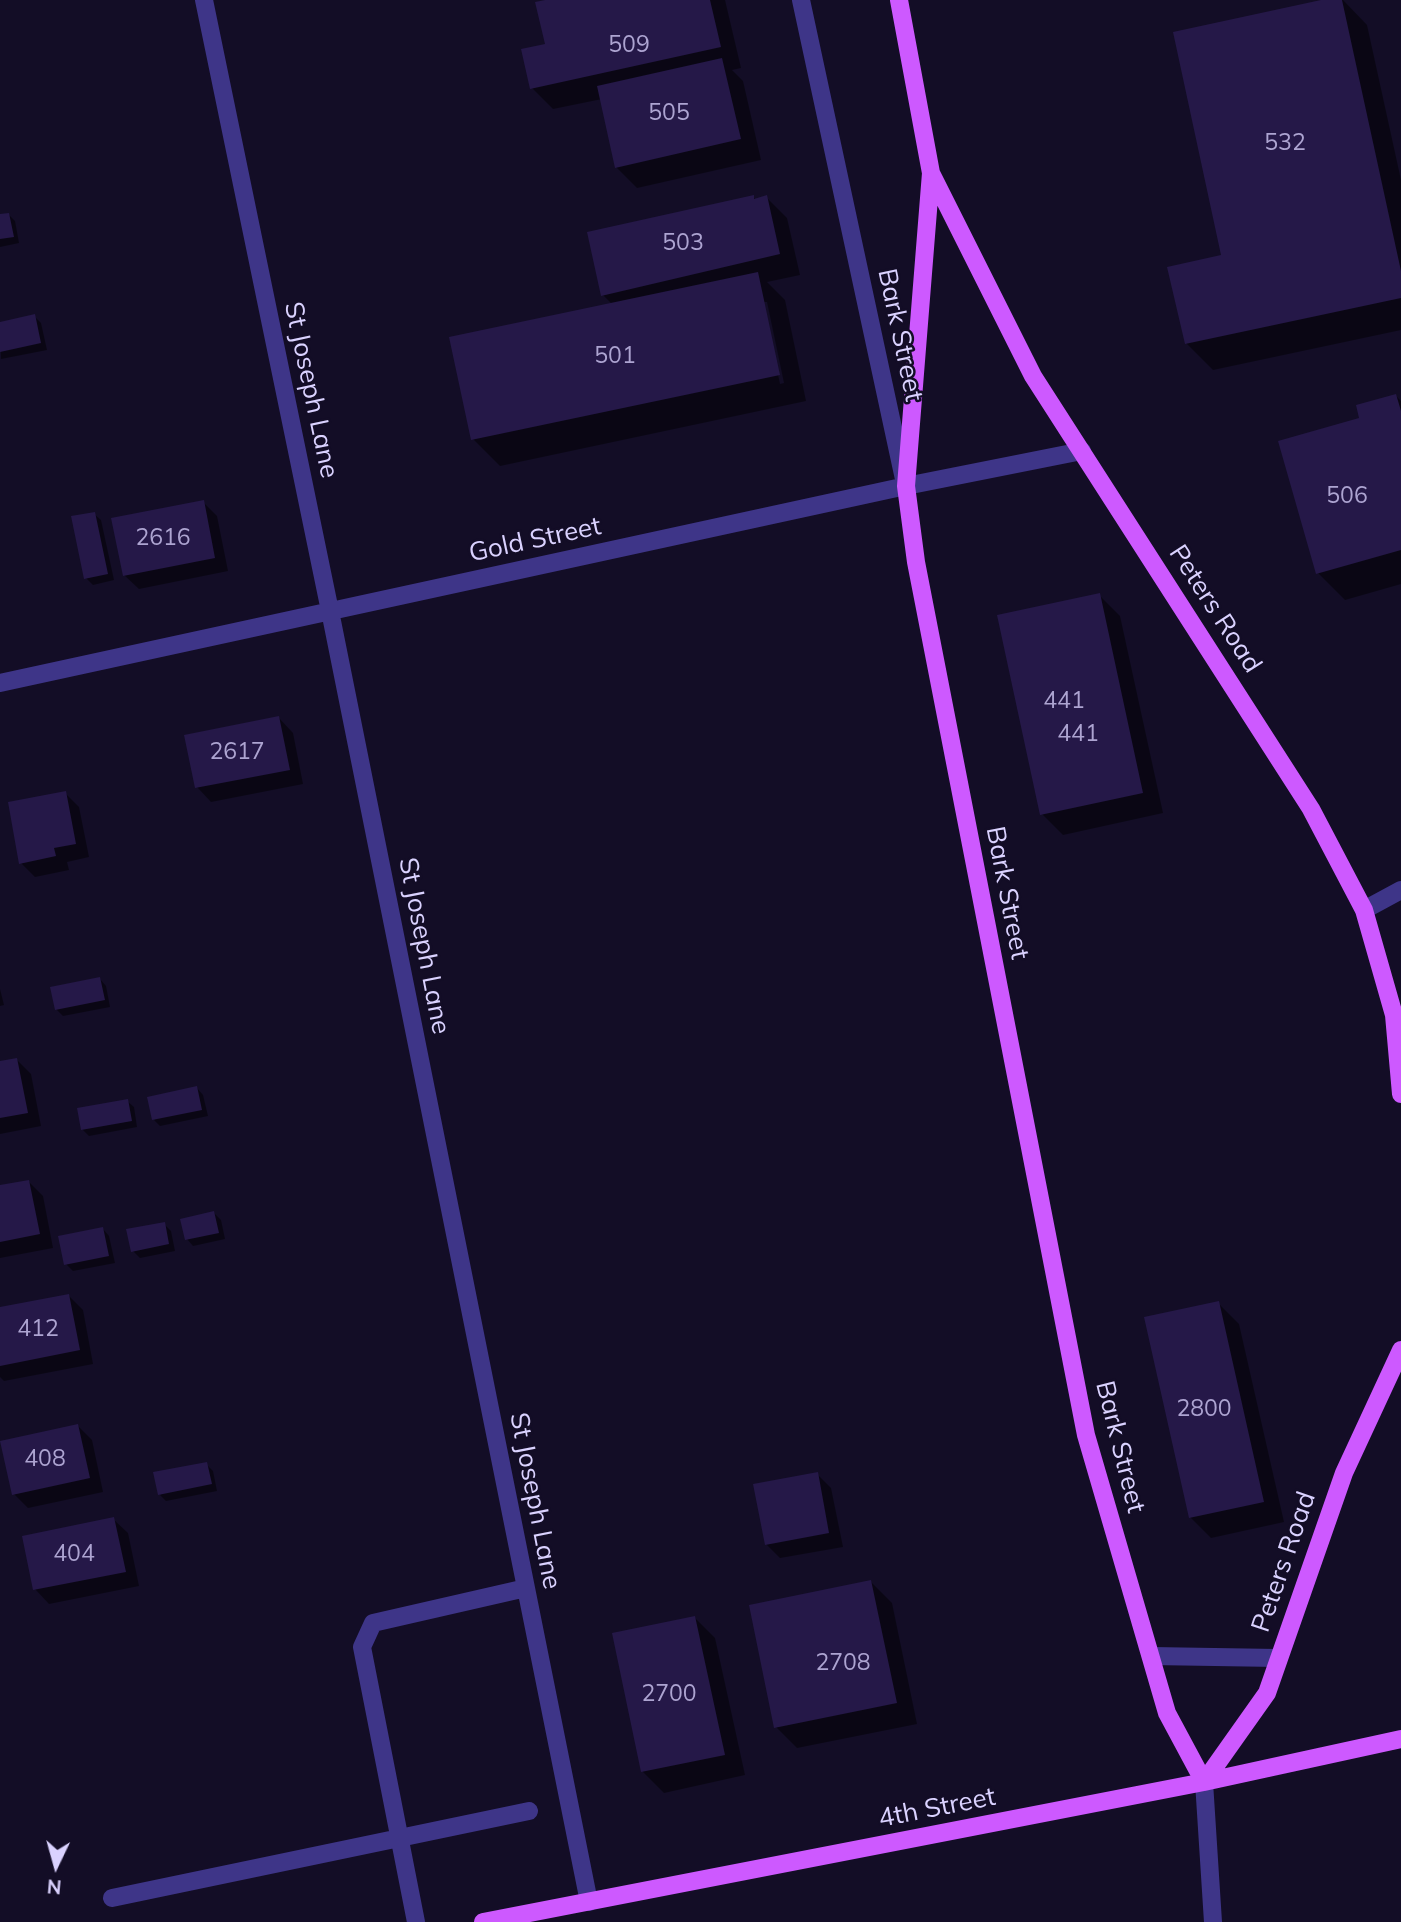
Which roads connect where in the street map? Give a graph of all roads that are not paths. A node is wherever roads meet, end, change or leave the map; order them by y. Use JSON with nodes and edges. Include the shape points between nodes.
{"nodes":[{"id":1,"x":204,"y":0,"type":"edge"},
{"id":2,"x":801,"y":0,"type":"edge"},
{"id":3,"x":899,"y":0,"type":"edge"},
{"id":4,"x":931,"y":173,"type":"junction"},
{"id":5,"x":1082,"y":451,"type":"junction"},
{"id":6,"x":906,"y":486,"type":"junction"},
{"id":7,"x":330,"y":611,"type":"junction"},
{"id":8,"x":0,"y":682,"type":"edge"},
{"id":9,"x":1401,"y":890,"type":"edge"},
{"id":10,"x":1364,"y":910,"type":"junction"},
{"id":11,"x":1401,"y":1094,"type":"edge"},
{"id":12,"x":1401,"y":1350,"type":"edge"},
{"id":13,"x":526,"y":1588,"type":"junction"},
{"id":14,"x":1151,"y":1656,"type":"junction"},
{"id":15,"x":1278,"y":1658,"type":"junction"},
{"id":16,"x":1401,"y":1739,"type":"edge"},
{"id":17,"x":1204,"y":1782,"type":"junction"},
{"id":18,"x":529,"y":1811,"type":"dead end"},
{"id":19,"x":400,"y":1838,"type":"junction"},
{"id":20,"x":112,"y":1898,"type":"dead end"},
{"id":21,"x":589,"y":1902,"type":"junction"},
{"id":22,"x":416,"y":1922,"type":"edge"},
{"id":23,"x":483,"y":1922,"type":"edge"},
{"id":24,"x":1213,"y":1922,"type":"edge"}],
"edges":[{"from":1,"to":7,"type":"street","name":"St Joseph Lane"},
{"from":2,"to":6,"type":"street","name":"Bark Street"},
{"from":3,"to":4,"type":"main road","name":"Peters Road"},
{"from":4,"to":5,"type":"main road","name":"Peters Road","via":[[1033,376]]},
{"from":4,"to":6,"type":"main road","name":"Peters Road"},
{"from":5,"to":6,"type":"street","name":"Gold Street"},
{"from":5,"to":10,"type":"main road","name":"Peters Road","via":[[1311,809]]},
{"from":6,"to":7,"type":"street","name":"Gold Street"},
{"from":6,"to":14,"type":"main road","name":"Bark Street","via":[[916,562],[1086,1435]]},
{"from":7,"to":8,"type":"street","name":"Gold Street"},
{"from":7,"to":13,"type":"street","name":"St Joseph Lane"},
{"from":9,"to":10,"type":"street"},
{"from":10,"to":11,"type":"main road","name":"Peters Road","via":[[1394,1016]]},
{"from":12,"to":15,"type":"main road","name":"Peters Road","via":[[1344,1473]]},
{"from":13,"to":19,"type":"street","via":[[373,1623],[362,1647]]},
{"from":13,"to":21,"type":"street","name":"St Joseph Lane"},
{"from":14,"to":15,"type":"street"},
{"from":14,"to":17,"type":"main road","name":"Bark Street","via":[[1167,1713]]},
{"from":15,"to":17,"type":"main road","name":"Peters Road","via":[[1267,1693]]},
{"from":16,"to":17,"type":"main road","name":"4th Street"},
{"from":17,"to":21,"type":"main road","name":"4th Street"},
{"from":17,"to":24,"type":"street"},
{"from":18,"to":19,"type":"street"},
{"from":19,"to":20,"type":"street"},
{"from":19,"to":22,"type":"street"},
{"from":21,"to":23,"type":"main road","name":"4th Street"}]}
